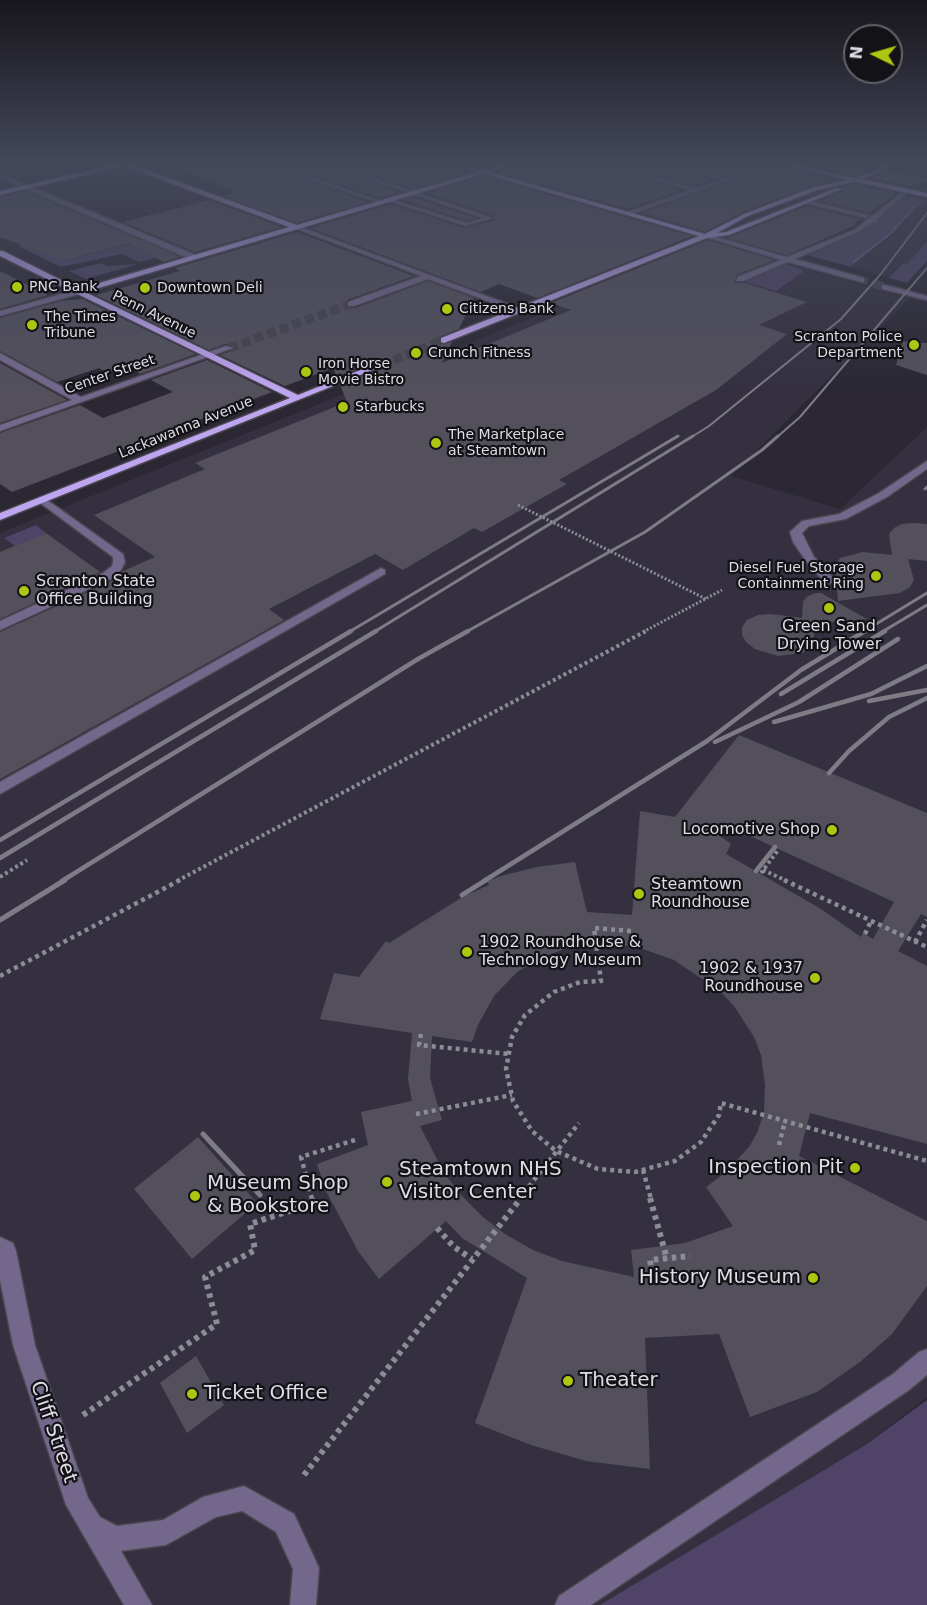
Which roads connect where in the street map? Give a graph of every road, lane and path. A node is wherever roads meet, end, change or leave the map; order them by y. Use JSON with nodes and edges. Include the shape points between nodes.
{"nodes":[{"id":1,"x":152,"y":240,"type":"edge"},
{"id":2,"x":252,"y":240,"type":"edge"},
{"id":3,"x":331,"y":240,"type":"edge"},
{"id":4,"x":696,"y":240,"type":"edge"},
{"id":5,"x":720,"y":240,"type":"edge"},
{"id":6,"x":835,"y":240,"type":"edge"},
{"id":7,"x":0,"y":253,"type":"edge"},
{"id":8,"x":193,"y":257,"type":"junction"},
{"id":9,"x":790,"y":259,"type":"junction"},
{"id":10,"x":428,"y":276,"type":"junction"},
{"id":11,"x":740,"y":279,"type":"dead end"},
{"id":12,"x":861,"y":280,"type":"tunnel mouth"},
{"id":13,"x":885,"y":286,"type":"tunnel mouth"},
{"id":14,"x":76,"y":292,"type":"junction"},
{"id":15,"x":927,"y":298,"type":"edge"},
{"id":16,"x":351,"y":304,"type":"tunnel mouth"},
{"id":17,"x":520,"y":310,"type":"junction"},
{"id":18,"x":0,"y":314,"type":"edge"},
{"id":19,"x":444,"y":340,"type":"tunnel mouth"},
{"id":20,"x":229,"y":348,"type":"tunnel mouth"},
{"id":21,"x":0,"y":356,"type":"edge"},
{"id":22,"x":208,"y":356,"type":"junction"},
{"id":23,"x":381,"y":365,"type":"tunnel mouth"},
{"id":24,"x":298,"y":398,"type":"junction"},
{"id":25,"x":80,"y":400,"type":"junction"},
{"id":26,"x":0,"y":428,"type":"edge"},
{"id":27,"x":927,"y":464,"type":"edge"},
{"id":28,"x":43,"y":500,"type":"junction"},
{"id":29,"x":518,"y":505,"type":"dead end"},
{"id":30,"x":1,"y":515,"type":"edge"},
{"id":31,"x":381,"y":572,"type":"dead end"},
{"id":32,"x":829,"y":580,"type":"dead end"},
{"id":33,"x":723,"y":590,"type":"dead end"},
{"id":34,"x":706,"y":599,"type":"junction"},
{"id":35,"x":0,"y":626,"type":"edge"},
{"id":36,"x":0,"y":789,"type":"edge"},
{"id":37,"x":778,"y":849,"type":"dead end"},
{"id":38,"x":27,"y":860,"type":"dead end"},
{"id":39,"x":0,"y":877,"type":"edge"},
{"id":40,"x":927,"y":920,"type":"edge"},
{"id":41,"x":871,"y":921,"type":"junction"},
{"id":42,"x":631,"y":931,"type":"dead end"},
{"id":43,"x":865,"y":934,"type":"dead end"},
{"id":44,"x":915,"y":942,"type":"junction"},
{"id":45,"x":927,"y":947,"type":"edge"},
{"id":46,"x":0,"y":976,"type":"edge"},
{"id":47,"x":421,"y":1034,"type":"dead end"},
{"id":48,"x":508,"y":1054,"type":"junction"},
{"id":49,"x":512,"y":1095,"type":"junction"},
{"id":50,"x":416,"y":1114,"type":"dead end"},
{"id":51,"x":785,"y":1121,"type":"junction"},
{"id":52,"x":579,"y":1123,"type":"dead end"},
{"id":53,"x":356,"y":1140,"type":"dead end"},
{"id":54,"x":779,"y":1145,"type":"dead end"},
{"id":55,"x":556,"y":1151,"type":"junction"},
{"id":56,"x":927,"y":1161,"type":"edge"},
{"id":57,"x":643,"y":1170,"type":"junction"},
{"id":58,"x":437,"y":1228,"type":"dead end"},
{"id":59,"x":0,"y":1248,"type":"edge"},
{"id":60,"x":690,"y":1256,"type":"dead end"},
{"id":61,"x":472,"y":1259,"type":"junction"},
{"id":62,"x":667,"y":1259,"type":"junction"},
{"id":63,"x":652,"y":1274,"type":"dead end"},
{"id":64,"x":927,"y":1360,"type":"edge"},
{"id":65,"x":83,"y":1415,"type":"dead end"},
{"id":66,"x":304,"y":1475,"type":"dead end"},
{"id":67,"x":91,"y":1526,"type":"junction"},
{"id":68,"x":139,"y":1605,"type":"edge"},
{"id":69,"x":303,"y":1605,"type":"edge"},
{"id":70,"x":568,"y":1605,"type":"edge"}],
"edges":[{"from":1,"to":8,"type":"street"},
{"from":2,"to":8,"type":"main road"},
{"from":3,"to":10,"type":"street"},
{"from":4,"to":17,"type":"main road"},
{"from":5,"to":9,"type":"street"},
{"from":6,"to":9,"type":"street"},
{"from":7,"to":14,"type":"main road","name":"Penn Avenue"},
{"from":8,"to":14,"type":"main road"},
{"from":9,"to":11,"type":"street"},
{"from":9,"to":12,"type":"street"},
{"from":10,"to":16,"type":"street"},
{"from":10,"to":17,"type":"street"},
{"from":13,"to":15,"type":"street"},
{"from":14,"to":18,"type":"street"},
{"from":14,"to":22,"type":"main road","name":"Penn Avenue"},
{"from":17,"to":19,"type":"main road"},
{"from":20,"to":22,"type":"street","name":"Center Street"},
{"from":21,"to":25,"type":"street"},
{"from":22,"to":24,"type":"main road","name":"Penn Avenue"},
{"from":22,"to":25,"type":"street","name":"Center Street"},
{"from":23,"to":24,"type":"main road","name":"Lackawanna Avenue"},
{"from":24,"to":28,"type":"main road","name":"Lackawanna Avenue"},
{"from":25,"to":26,"type":"street","name":"Center Street"},
{"from":27,"to":32,"type":"street","via":[[883,495],[842,517],[806,523],[796,532],[810,559]]},
{"from":28,"to":30,"type":"main road","name":"Lackawanna Avenue"},
{"from":28,"to":35,"type":"street","via":[[119,556],[117,568],[108,576]]},
{"from":29,"to":34,"type":"path","bridge":true},
{"from":31,"to":36,"type":"street"},
{"from":33,"to":34,"type":"path"},
{"from":34,"to":46,"type":"path"},
{"from":37,"to":41,"type":"path","via":[[762,871]]},
{"from":38,"to":39,"type":"path"},
{"from":40,"to":44,"type":"path"},
{"from":41,"to":43,"type":"path"},
{"from":41,"to":44,"type":"path"},
{"from":42,"to":48,"type":"path","via":[[592,928],[601,981],[580,982],[554,992],[525,1014]]},
{"from":44,"to":45,"type":"path"},
{"from":47,"to":48,"type":"path","via":[[419,1045]]},
{"from":48,"to":49,"type":"path","via":[[506,1069]]},
{"from":49,"to":50,"type":"path"},
{"from":49,"to":55,"type":"path","via":[[532,1131]]},
{"from":51,"to":54,"type":"path"},
{"from":51,"to":56,"type":"path"},
{"from":51,"to":57,"type":"path","via":[[721,1103],[719,1115],[701,1142],[675,1161]]},
{"from":52,"to":55,"type":"path"},
{"from":53,"to":65,"type":"path","via":[[301,1157],[313,1203],[250,1224],[255,1250],[205,1277],[217,1324]]},
{"from":55,"to":57,"type":"path","via":[[598,1169]]},
{"from":55,"to":61,"type":"path"},
{"from":57,"to":62,"type":"path"},
{"from":58,"to":61,"type":"path"},
{"from":59,"to":67,"type":"street","name":"Cliff Street","via":[[5,1251],[24,1345],[78,1505]]},
{"from":60,"to":62,"type":"path"},
{"from":61,"to":66,"type":"path"},
{"from":62,"to":63,"type":"path","via":[[650,1260]]},
{"from":64,"to":70,"type":"street","via":[[901,1382]]},
{"from":67,"to":68,"type":"street","name":"Cliff Street"},
{"from":67,"to":69,"type":"street","via":[[116,1539],[166,1532],[212,1506],[244,1498],[285,1523],[306,1568]]}]}
